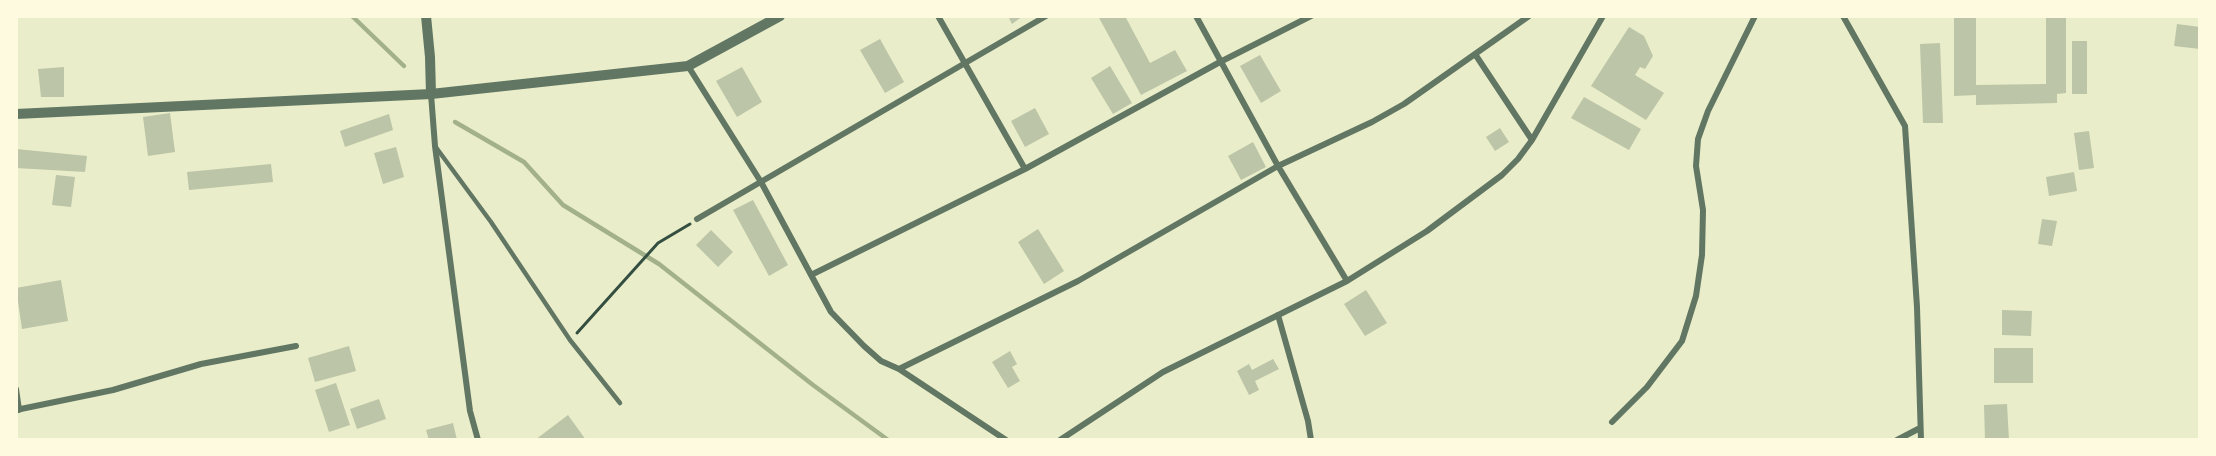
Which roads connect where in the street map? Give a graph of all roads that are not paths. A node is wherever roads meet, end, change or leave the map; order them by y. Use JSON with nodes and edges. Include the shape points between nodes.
{"nodes":[{"id":1,"x":426,"y":16,"type":"edge"},
{"id":2,"x":780,"y":16,"type":"edge"},
{"id":3,"x":938,"y":16,"type":"edge"},
{"id":4,"x":1046,"y":16,"type":"edge"},
{"id":5,"x":1196,"y":16,"type":"edge"},
{"id":6,"x":1311,"y":16,"type":"edge"},
{"id":7,"x":1529,"y":16,"type":"edge"},
{"id":8,"x":1603,"y":16,"type":"edge"},
{"id":9,"x":1755,"y":16,"type":"edge"},
{"id":10,"x":1843,"y":16,"type":"edge"},
{"id":11,"x":1475,"y":54,"type":"junction"},
{"id":12,"x":1220,"y":62,"type":"junction"},
{"id":13,"x":963,"y":64,"type":"junction"},
{"id":14,"x":688,"y":66,"type":"junction"},
{"id":15,"x":431,"y":94,"type":"junction"},
{"id":16,"x":16,"y":114,"type":"edge"},
{"id":17,"x":1532,"y":140,"type":"junction"},
{"id":18,"x":435,"y":146,"type":"junction"},
{"id":19,"x":1278,"y":166,"type":"junction"},
{"id":20,"x":1025,"y":169,"type":"junction"},
{"id":21,"x":761,"y":182,"type":"junction"},
{"id":22,"x":697,"y":219,"type":"road end"},
{"id":23,"x":811,"y":275,"type":"junction"},
{"id":24,"x":1347,"y":281,"type":"junction"},
{"id":25,"x":1278,"y":315,"type":"junction"},
{"id":26,"x":296,"y":346,"type":"dead end"},
{"id":27,"x":899,"y":369,"type":"junction"},
{"id":28,"x":16,"y":389,"type":"edge"},
{"id":29,"x":620,"y":403,"type":"dead end"},
{"id":30,"x":18,"y":410,"type":"edge"},
{"id":31,"x":1612,"y":422,"type":"dead end"},
{"id":32,"x":1920,"y":428,"type":"junction"},
{"id":33,"x":478,"y":440,"type":"edge"},
{"id":34,"x":1006,"y":440,"type":"edge"},
{"id":35,"x":1060,"y":440,"type":"edge"},
{"id":36,"x":1311,"y":440,"type":"edge"},
{"id":37,"x":1897,"y":440,"type":"edge"},
{"id":38,"x":1922,"y":440,"type":"edge"}],
"edges":[{"from":1,"to":15,"type":"street"},
{"from":2,"to":14,"type":"street"},
{"from":3,"to":13,"type":"street"},
{"from":4,"to":13,"type":"street"},
{"from":5,"to":12,"type":"street"},
{"from":6,"to":12,"type":"street"},
{"from":7,"to":11,"type":"street"},
{"from":8,"to":17,"type":"street"},
{"from":9,"to":31,"type":"street","via":[[1698,139],[1702,255],[1683,341],[1647,387]]},
{"from":10,"to":32,"type":"street","via":[[1905,126]]},
{"from":11,"to":17,"type":"street"},
{"from":11,"to":19,"type":"street","via":[[1404,104]]},
{"from":12,"to":19,"type":"street"},
{"from":12,"to":20,"type":"street"},
{"from":13,"to":20,"type":"street"},
{"from":13,"to":21,"type":"street"},
{"from":14,"to":15,"type":"street"},
{"from":14,"to":21,"type":"street"},
{"from":15,"to":16,"type":"street"},
{"from":15,"to":18,"type":"street"},
{"from":17,"to":24,"type":"street","via":[[1502,175],[1426,231]]},
{"from":18,"to":29,"type":"lane","via":[[570,340]]},
{"from":18,"to":33,"type":"street","via":[[470,411]]},
{"from":19,"to":24,"type":"street"},
{"from":19,"to":27,"type":"street","via":[[1078,281]]},
{"from":20,"to":23,"type":"street"},
{"from":21,"to":22,"type":"street"},
{"from":21,"to":23,"type":"street"},
{"from":23,"to":27,"type":"street","via":[[831,312],[847,330],[881,361]]},
{"from":24,"to":25,"type":"street"},
{"from":25,"to":35,"type":"street","via":[[1163,372]]},
{"from":25,"to":36,"type":"street"},
{"from":26,"to":30,"type":"street","via":[[201,364],[113,390]]},
{"from":27,"to":34,"type":"street"},
{"from":28,"to":30,"type":"street"},
{"from":32,"to":37,"type":"street"},
{"from":32,"to":38,"type":"street"}]}
